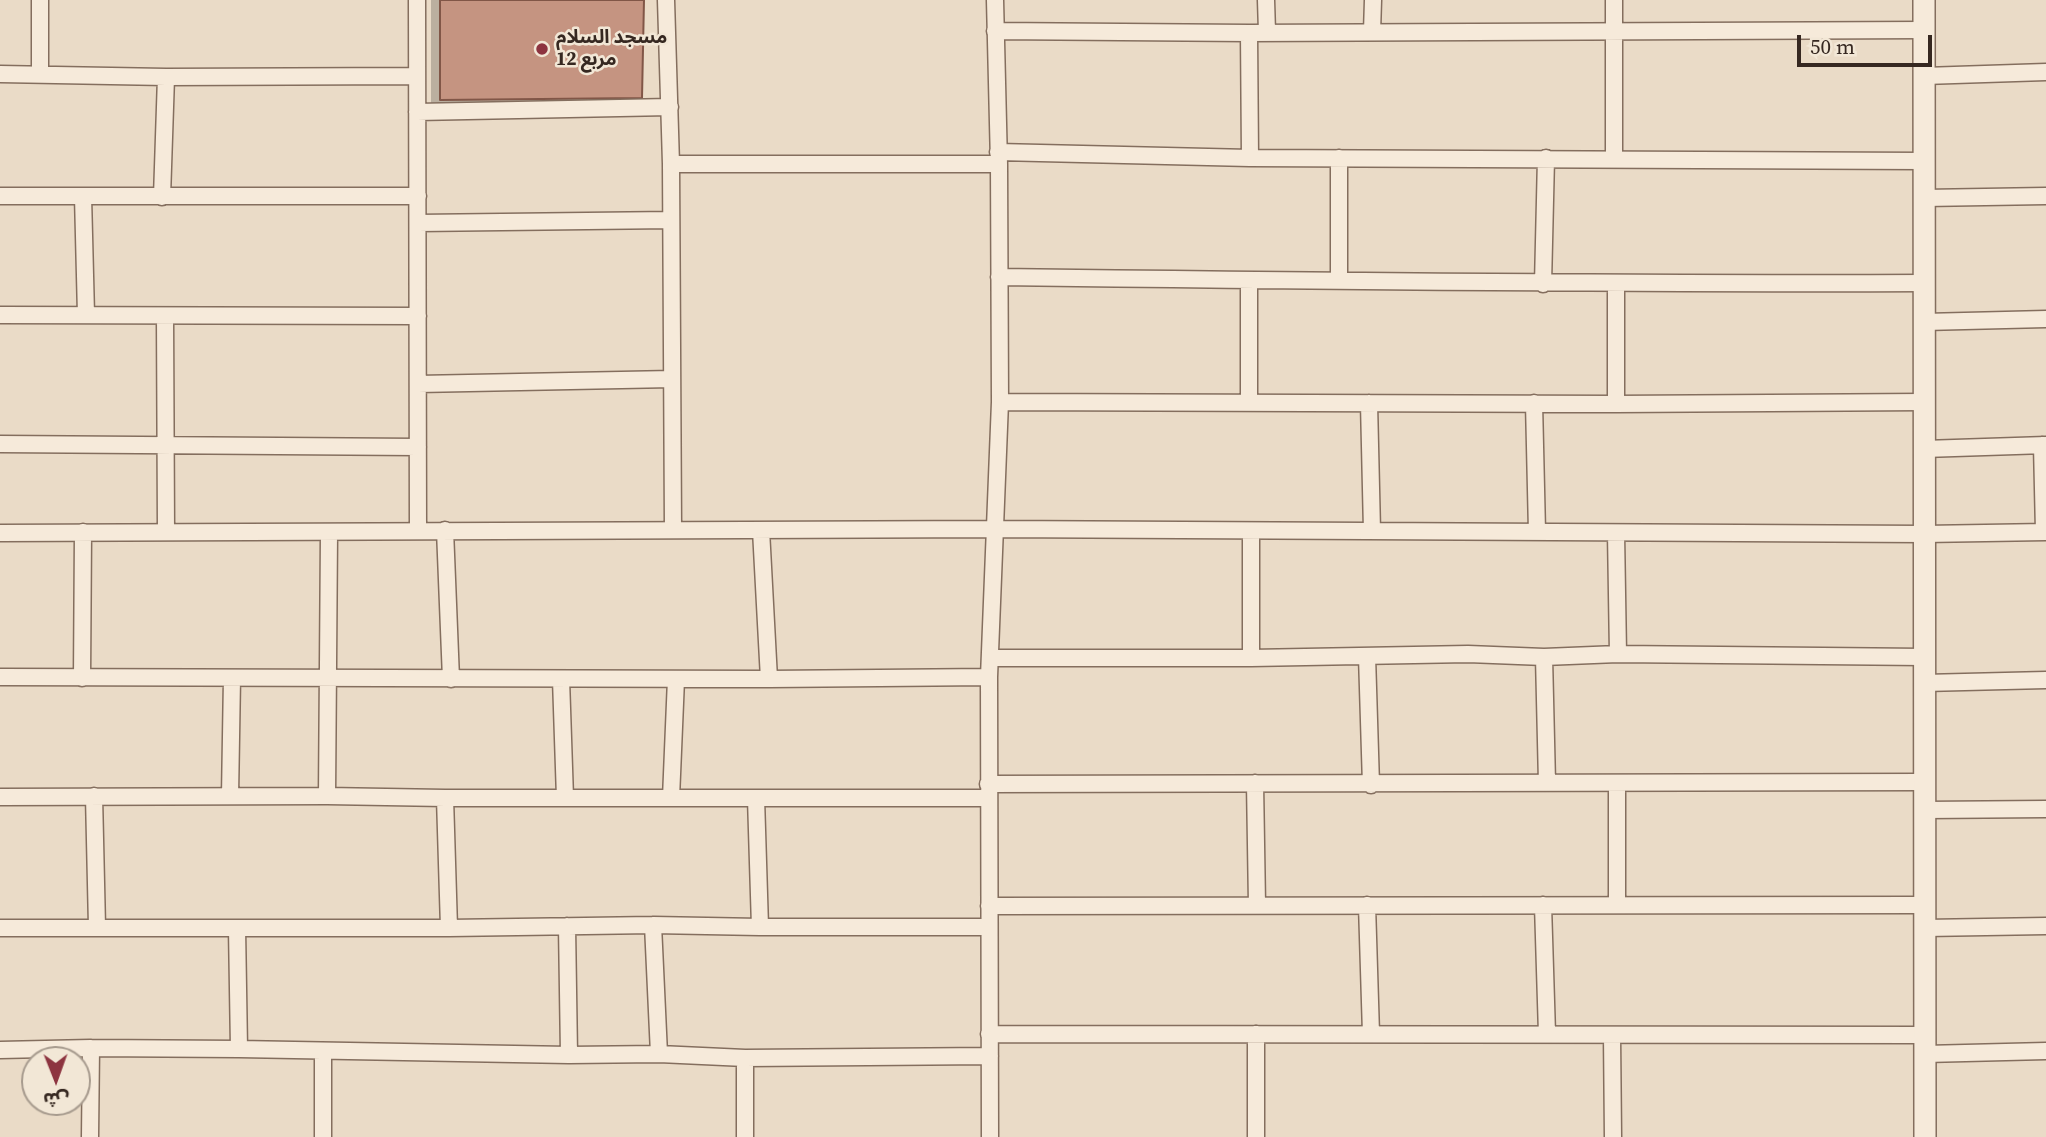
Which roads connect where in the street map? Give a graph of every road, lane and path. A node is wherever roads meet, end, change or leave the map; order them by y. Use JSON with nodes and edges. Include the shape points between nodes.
{"nodes":[{"id":1,"x":40,"y":0,"type":"edge"},
{"id":2,"x":417,"y":0,"type":"edge"},
{"id":3,"x":666,"y":0,"type":"edge"},
{"id":4,"x":995,"y":0,"type":"edge"},
{"id":5,"x":1266,"y":0,"type":"edge"},
{"id":6,"x":1373,"y":0,"type":"edge"},
{"id":7,"x":1614,"y":0,"type":"edge"},
{"id":8,"x":1924,"y":0,"type":"edge"},
{"id":9,"x":1924,"y":30,"type":"junction"},
{"id":10,"x":995,"y":31,"type":"junction"},
{"id":11,"x":1614,"y":31,"type":"junction"},
{"id":12,"x":1267,"y":32,"type":"junction"},
{"id":13,"x":1372,"y":32,"type":"junction"},
{"id":14,"x":1250,"y":33,"type":"junction"},
{"id":15,"x":2046,"y":72,"type":"edge"},
{"id":16,"x":0,"y":74,"type":"edge"},
{"id":17,"x":40,"y":74,"type":"junction"},
{"id":18,"x":417,"y":76,"type":"junction"},
{"id":19,"x":1924,"y":76,"type":"junction"},
{"id":20,"x":166,"y":77,"type":"junction"},
{"id":21,"x":670,"y":107,"type":"junction"},
{"id":22,"x":418,"y":112,"type":"junction"},
{"id":23,"x":998,"y":158,"type":"junction"},
{"id":24,"x":1250,"y":158,"type":"junction"},
{"id":25,"x":1339,"y":158,"type":"junction"},
{"id":26,"x":1546,"y":158,"type":"junction"},
{"id":27,"x":1614,"y":159,"type":"junction"},
{"id":28,"x":1924,"y":160,"type":"junction"},
{"id":29,"x":671,"y":164,"type":"junction"},
{"id":30,"x":0,"y":196,"type":"edge"},
{"id":31,"x":83,"y":196,"type":"junction"},
{"id":32,"x":418,"y":196,"type":"junction"},
{"id":33,"x":2046,"y":196,"type":"edge"},
{"id":34,"x":162,"y":197,"type":"junction"},
{"id":35,"x":1924,"y":198,"type":"junction"},
{"id":36,"x":671,"y":220,"type":"junction"},
{"id":37,"x":418,"y":223,"type":"junction"},
{"id":38,"x":999,"y":277,"type":"junction"},
{"id":39,"x":1339,"y":279,"type":"junction"},
{"id":40,"x":1249,"y":281,"type":"junction"},
{"id":41,"x":1544,"y":284,"type":"junction"},
{"id":42,"x":1616,"y":284,"type":"junction"},
{"id":43,"x":1924,"y":284,"type":"junction"},
{"id":44,"x":86,"y":315,"type":"junction"},
{"id":45,"x":0,"y":316,"type":"edge"},
{"id":46,"x":165,"y":316,"type":"junction"},
{"id":47,"x":418,"y":316,"type":"junction"},
{"id":48,"x":2046,"y":319,"type":"edge"},
{"id":49,"x":1924,"y":322,"type":"junction"},
{"id":50,"x":672,"y":379,"type":"junction"},
{"id":51,"x":418,"y":384,"type":"junction"},
{"id":52,"x":1000,"y":402,"type":"junction"},
{"id":53,"x":1249,"y":402,"type":"junction"},
{"id":54,"x":1924,"y":402,"type":"junction"},
{"id":55,"x":1369,"y":403,"type":"junction"},
{"id":56,"x":1534,"y":403,"type":"junction"},
{"id":57,"x":1616,"y":404,"type":"junction"},
{"id":58,"x":0,"y":444,"type":"edge"},
{"id":59,"x":166,"y":445,"type":"junction"},
{"id":60,"x":2044,"y":445,"type":"edge"},
{"id":61,"x":418,"y":447,"type":"junction"},
{"id":62,"x":1924,"y":449,"type":"junction"},
{"id":63,"x":996,"y":529,"type":"junction"},
{"id":64,"x":418,"y":530,"type":"junction"},
{"id":65,"x":444,"y":530,"type":"junction"},
{"id":66,"x":674,"y":530,"type":"junction"},
{"id":67,"x":761,"y":530,"type":"junction"},
{"id":68,"x":1251,"y":531,"type":"junction"},
{"id":69,"x":1372,"y":531,"type":"junction"},
{"id":70,"x":83,"y":532,"type":"junction"},
{"id":71,"x":166,"y":532,"type":"junction"},
{"id":72,"x":1537,"y":532,"type":"junction"},
{"id":73,"x":2045,"y":532,"type":"edge"},
{"id":74,"x":0,"y":533,"type":"edge"},
{"id":75,"x":329,"y":533,"type":"junction"},
{"id":76,"x":1616,"y":533,"type":"junction"},
{"id":77,"x":1924,"y":534,"type":"junction"},
{"id":78,"x":1618,"y":654,"type":"junction"},
{"id":79,"x":1367,"y":656,"type":"junction"},
{"id":80,"x":1544,"y":657,"type":"junction"},
{"id":81,"x":1924,"y":657,"type":"junction"},
{"id":82,"x":989,"y":658,"type":"junction"},
{"id":83,"x":1251,"y":658,"type":"junction"},
{"id":84,"x":0,"y":677,"type":"edge"},
{"id":85,"x":989,"y":677,"type":"junction"},
{"id":86,"x":82,"y":678,"type":"junction"},
{"id":87,"x":232,"y":678,"type":"junction"},
{"id":88,"x":328,"y":679,"type":"junction"},
{"id":89,"x":451,"y":679,"type":"junction"},
{"id":90,"x":561,"y":679,"type":"junction"},
{"id":91,"x":676,"y":679,"type":"junction"},
{"id":92,"x":769,"y":679,"type":"junction"},
{"id":93,"x":2046,"y":680,"type":"edge"},
{"id":94,"x":1924,"y":684,"type":"junction"},
{"id":95,"x":1924,"y":782,"type":"junction"},
{"id":96,"x":1255,"y":783,"type":"junction"},
{"id":97,"x":1547,"y":783,"type":"junction"},
{"id":98,"x":1617,"y":783,"type":"junction"},
{"id":99,"x":1371,"y":785,"type":"junction"},
{"id":100,"x":988,"y":791,"type":"junction"},
{"id":101,"x":94,"y":796,"type":"junction"},
{"id":102,"x":230,"y":796,"type":"junction"},
{"id":103,"x":327,"y":796,"type":"junction"},
{"id":104,"x":0,"y":797,"type":"edge"},
{"id":105,"x":445,"y":798,"type":"junction"},
{"id":106,"x":565,"y":798,"type":"junction"},
{"id":107,"x":671,"y":798,"type":"junction"},
{"id":108,"x":756,"y":798,"type":"junction"},
{"id":109,"x":2046,"y":809,"type":"edge"},
{"id":110,"x":1925,"y":810,"type":"junction"},
{"id":111,"x":1257,"y":905,"type":"junction"},
{"id":112,"x":1367,"y":905,"type":"junction"},
{"id":113,"x":1543,"y":905,"type":"junction"},
{"id":114,"x":1617,"y":905,"type":"junction"},
{"id":115,"x":1924,"y":905,"type":"junction"},
{"id":116,"x":989,"y":906,"type":"junction"},
{"id":117,"x":653,"y":925,"type":"junction"},
{"id":118,"x":567,"y":926,"type":"junction"},
{"id":119,"x":2046,"y":926,"type":"edge"},
{"id":120,"x":97,"y":927,"type":"junction"},
{"id":121,"x":989,"y":927,"type":"junction"},
{"id":122,"x":0,"y":928,"type":"edge"},
{"id":123,"x":237,"y":928,"type":"junction"},
{"id":124,"x":449,"y":928,"type":"junction"},
{"id":125,"x":760,"y":928,"type":"junction"},
{"id":126,"x":1925,"y":928,"type":"junction"},
{"id":127,"x":989,"y":1034,"type":"junction"},
{"id":128,"x":1256,"y":1034,"type":"junction"},
{"id":129,"x":1371,"y":1034,"type":"junction"},
{"id":130,"x":1547,"y":1034,"type":"junction"},
{"id":131,"x":1612,"y":1035,"type":"junction"},
{"id":132,"x":1925,"y":1045,"type":"junction"},
{"id":133,"x":91,"y":1048,"type":"edge"},
{"id":134,"x":239,"y":1049,"type":"junction"},
{"id":135,"x":0,"y":1050,"type":"edge"},
{"id":136,"x":21,"y":1050,"type":"edge"},
{"id":137,"x":323,"y":1051,"type":"junction"},
{"id":138,"x":2046,"y":1051,"type":"edge"},
{"id":139,"x":659,"y":1054,"type":"junction"},
{"id":140,"x":569,"y":1055,"type":"junction"},
{"id":141,"x":989,"y":1056,"type":"junction"},
{"id":142,"x":746,"y":1058,"type":"junction"},
{"id":143,"x":90,"y":1116,"type":"edge"},
{"id":144,"x":90,"y":1137,"type":"edge"},
{"id":145,"x":323,"y":1137,"type":"edge"},
{"id":146,"x":745,"y":1137,"type":"edge"},
{"id":147,"x":990,"y":1137,"type":"edge"},
{"id":148,"x":1256,"y":1137,"type":"edge"},
{"id":149,"x":1612,"y":1137,"type":"edge"},
{"id":150,"x":1925,"y":1137,"type":"edge"}],
"edges":[{"from":1,"to":17,"type":"street"},
{"from":2,"to":18,"type":"street"},
{"from":3,"to":21,"type":"street"},
{"from":4,"to":10,"type":"street"},
{"from":5,"to":12,"type":"street"},
{"from":6,"to":13,"type":"street"},
{"from":7,"to":11,"type":"street"},
{"from":8,"to":9,"type":"street"},
{"from":9,"to":11,"type":"street"},
{"from":9,"to":19,"type":"street"},
{"from":10,"to":14,"type":"street"},
{"from":10,"to":23,"type":"street"},
{"from":11,"to":13,"type":"street"},
{"from":11,"to":27,"type":"street"},
{"from":12,"to":13,"type":"street"},
{"from":12,"to":14,"type":"street"},
{"from":14,"to":24,"type":"street"},
{"from":15,"to":19,"type":"street"},
{"from":16,"to":17,"type":"street"},
{"from":17,"to":20,"type":"street"},
{"from":18,"to":20,"type":"street"},
{"from":18,"to":22,"type":"street"},
{"from":19,"to":28,"type":"street"},
{"from":20,"to":34,"type":"street"},
{"from":21,"to":22,"type":"street"},
{"from":21,"to":29,"type":"street"},
{"from":22,"to":32,"type":"street"},
{"from":23,"to":24,"type":"street"},
{"from":23,"to":29,"type":"street"},
{"from":23,"to":38,"type":"street"},
{"from":24,"to":25,"type":"street"},
{"from":25,"to":26,"type":"street"},
{"from":25,"to":39,"type":"street"},
{"from":26,"to":27,"type":"street"},
{"from":26,"to":41,"type":"street"},
{"from":27,"to":28,"type":"street"},
{"from":28,"to":35,"type":"street"},
{"from":29,"to":36,"type":"street"},
{"from":30,"to":31,"type":"street"},
{"from":31,"to":34,"type":"street"},
{"from":31,"to":44,"type":"street"},
{"from":32,"to":34,"type":"street"},
{"from":32,"to":37,"type":"street"},
{"from":33,"to":35,"type":"street"},
{"from":35,"to":43,"type":"street"},
{"from":36,"to":37,"type":"street"},
{"from":36,"to":50,"type":"street"},
{"from":37,"to":47,"type":"street"},
{"from":38,"to":40,"type":"street"},
{"from":38,"to":52,"type":"street"},
{"from":39,"to":40,"type":"street"},
{"from":39,"to":41,"type":"street"},
{"from":40,"to":53,"type":"street"},
{"from":41,"to":42,"type":"street"},
{"from":42,"to":43,"type":"street"},
{"from":42,"to":57,"type":"street"},
{"from":43,"to":49,"type":"street"},
{"from":44,"to":45,"type":"street"},
{"from":44,"to":46,"type":"street"},
{"from":46,"to":47,"type":"street"},
{"from":46,"to":59,"type":"street"},
{"from":47,"to":51,"type":"street"},
{"from":48,"to":49,"type":"street"},
{"from":49,"to":54,"type":"street"},
{"from":50,"to":51,"type":"street"},
{"from":50,"to":66,"type":"street"},
{"from":51,"to":61,"type":"street"},
{"from":52,"to":53,"type":"street"},
{"from":52,"to":63,"type":"street"},
{"from":53,"to":55,"type":"street"},
{"from":54,"to":57,"type":"street"},
{"from":54,"to":62,"type":"street"},
{"from":55,"to":56,"type":"street"},
{"from":55,"to":69,"type":"street"},
{"from":56,"to":57,"type":"street"},
{"from":56,"to":72,"type":"street"},
{"from":58,"to":59,"type":"street"},
{"from":59,"to":61,"type":"street"},
{"from":59,"to":71,"type":"street"},
{"from":60,"to":62,"type":"street"},
{"from":60,"to":73,"type":"street"},
{"from":61,"to":64,"type":"street"},
{"from":62,"to":77,"type":"street"},
{"from":63,"to":67,"type":"street"},
{"from":63,"to":68,"type":"street"},
{"from":63,"to":82,"type":"street"},
{"from":64,"to":65,"type":"street"},
{"from":64,"to":75,"type":"street"},
{"from":65,"to":66,"type":"street"},
{"from":65,"to":89,"type":"street"},
{"from":66,"to":67,"type":"street"},
{"from":67,"to":92,"type":"street"},
{"from":68,"to":69,"type":"street"},
{"from":68,"to":83,"type":"street"},
{"from":69,"to":72,"type":"street"},
{"from":70,"to":71,"type":"street"},
{"from":70,"to":74,"type":"street"},
{"from":70,"to":86,"type":"street"},
{"from":71,"to":75,"type":"street"},
{"from":72,"to":76,"type":"street"},
{"from":73,"to":77,"type":"street"},
{"from":75,"to":88,"type":"street"},
{"from":76,"to":77,"type":"street"},
{"from":76,"to":78,"type":"street"},
{"from":77,"to":81,"type":"street"},
{"from":78,"to":80,"type":"street"},
{"from":78,"to":81,"type":"street"},
{"from":79,"to":80,"type":"street"},
{"from":79,"to":83,"type":"street"},
{"from":79,"to":99,"type":"street"},
{"from":80,"to":97,"type":"street"},
{"from":81,"to":94,"type":"street"},
{"from":82,"to":83,"type":"street"},
{"from":82,"to":85,"type":"street"},
{"from":84,"to":86,"type":"street"},
{"from":85,"to":92,"type":"street"},
{"from":85,"to":100,"type":"street"},
{"from":86,"to":87,"type":"street"},
{"from":87,"to":88,"type":"street"},
{"from":87,"to":102,"type":"street"},
{"from":88,"to":89,"type":"street"},
{"from":88,"to":103,"type":"street"},
{"from":89,"to":90,"type":"street"},
{"from":90,"to":91,"type":"street"},
{"from":90,"to":106,"type":"street"},
{"from":91,"to":92,"type":"street"},
{"from":91,"to":107,"type":"street"},
{"from":93,"to":94,"type":"street"},
{"from":94,"to":95,"type":"street"},
{"from":95,"to":98,"type":"street"},
{"from":95,"to":110,"type":"street"},
{"from":96,"to":99,"type":"street"},
{"from":96,"to":100,"type":"street"},
{"from":96,"to":111,"type":"street"},
{"from":97,"to":98,"type":"street"},
{"from":97,"to":99,"type":"street"},
{"from":98,"to":114,"type":"street"},
{"from":100,"to":108,"type":"street"},
{"from":100,"to":116,"type":"street"},
{"from":101,"to":102,"type":"street"},
{"from":101,"to":104,"type":"street"},
{"from":101,"to":120,"type":"street"},
{"from":102,"to":103,"type":"street"},
{"from":103,"to":105,"type":"street"},
{"from":105,"to":106,"type":"street"},
{"from":105,"to":124,"type":"street"},
{"from":106,"to":107,"type":"street"},
{"from":107,"to":108,"type":"street"},
{"from":108,"to":125,"type":"street"},
{"from":109,"to":110,"type":"street"},
{"from":110,"to":115,"type":"street"},
{"from":111,"to":112,"type":"street"},
{"from":111,"to":116,"type":"street"},
{"from":112,"to":113,"type":"street"},
{"from":112,"to":129,"type":"street"},
{"from":113,"to":114,"type":"street"},
{"from":113,"to":130,"type":"street"},
{"from":114,"to":115,"type":"street"},
{"from":115,"to":126,"type":"street"},
{"from":116,"to":121,"type":"street"},
{"from":117,"to":118,"type":"street"},
{"from":117,"to":125,"type":"street"},
{"from":117,"to":139,"type":"street"},
{"from":118,"to":124,"type":"street"},
{"from":118,"to":140,"type":"street"},
{"from":119,"to":126,"type":"street"},
{"from":120,"to":122,"type":"street"},
{"from":120,"to":123,"type":"street"},
{"from":121,"to":125,"type":"street"},
{"from":121,"to":127,"type":"street"},
{"from":123,"to":124,"type":"street"},
{"from":123,"to":134,"type":"street"},
{"from":126,"to":132,"type":"street"},
{"from":127,"to":128,"type":"street"},
{"from":127,"to":141,"type":"street"},
{"from":128,"to":129,"type":"street"},
{"from":128,"to":148,"type":"street"},
{"from":129,"to":130,"type":"street"},
{"from":130,"to":131,"type":"street"},
{"from":131,"to":132,"type":"street"},
{"from":131,"to":149,"type":"street"},
{"from":132,"to":138,"type":"street"},
{"from":132,"to":150,"type":"street"},
{"from":133,"to":134,"type":"street"},
{"from":134,"to":137,"type":"street"},
{"from":135,"to":136,"type":"street"},
{"from":137,"to":140,"type":"street"},
{"from":137,"to":145,"type":"street"},
{"from":139,"to":140,"type":"street"},
{"from":139,"to":142,"type":"street"},
{"from":141,"to":142,"type":"street"},
{"from":141,"to":147,"type":"street"},
{"from":142,"to":146,"type":"street"},
{"from":143,"to":144,"type":"street"}]}
